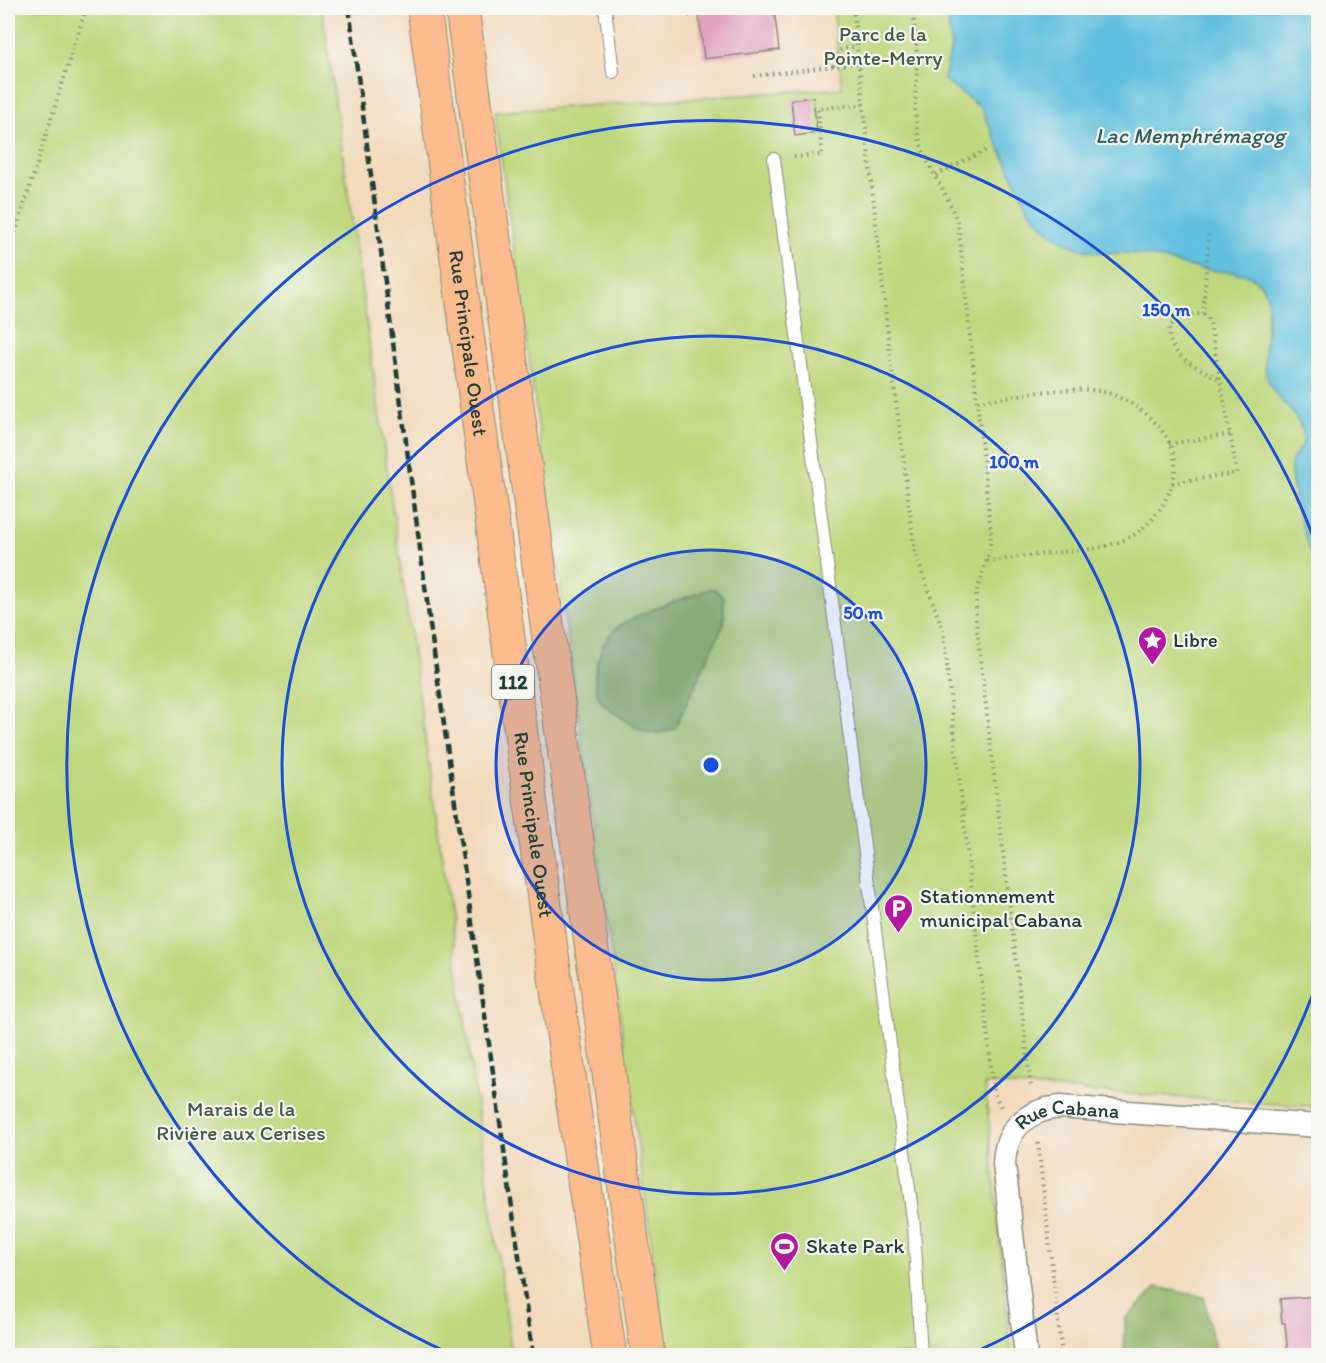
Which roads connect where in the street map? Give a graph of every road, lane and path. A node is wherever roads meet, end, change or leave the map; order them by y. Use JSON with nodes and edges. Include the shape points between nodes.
{"nodes":[{"id":1,"x":86,"y":8,"type":"edge"},
{"id":2,"x":424,"y":8,"type":"edge"},
{"id":3,"x":462,"y":8,"type":"edge"},
{"id":4,"x":605,"y":8,"type":"edge"},
{"id":5,"x":683,"y":8,"type":"edge"},
{"id":6,"x":793,"y":8,"type":"edge"},
{"id":7,"x":853,"y":8,"type":"edge"},
{"id":8,"x":912,"y":8,"type":"edge"},
{"id":9,"x":774,"y":10,"type":"dead end"},
{"id":10,"x":699,"y":14,"type":"dead end"},
{"id":11,"x":857,"y":46,"type":"junction"},
{"id":12,"x":858,"y":63,"type":"junction"},
{"id":13,"x":832,"y":66,"type":"junction"},
{"id":14,"x":613,"y":72,"type":"dead end"},
{"id":15,"x":754,"y":76,"type":"dead end"},
{"id":16,"x":863,"y":105,"type":"junction"},
{"id":17,"x":988,"y":149,"type":"dead end"},
{"id":18,"x":774,"y":159,"type":"joint"},
{"id":19,"x":936,"y":175,"type":"junction"},
{"id":20,"x":1209,"y":230,"type":"dead end"},
{"id":21,"x":8,"y":256,"type":"edge"},
{"id":22,"x":1203,"y":314,"type":"junction"},
{"id":23,"x":1219,"y":379,"type":"junction"},
{"id":24,"x":978,"y":401,"type":"junction"},
{"id":25,"x":1231,"y":434,"type":"junction"},
{"id":26,"x":1169,"y":444,"type":"junction"},
{"id":27,"x":1172,"y":483,"type":"junction"},
{"id":28,"x":987,"y":561,"type":"junction"},
{"id":29,"x":1034,"y":1113,"type":"junction"},
{"id":30,"x":1318,"y":1126,"type":"edge"},
{"id":31,"x":1013,"y":1131,"type":"junction"},
{"id":32,"x":610,"y":1356,"type":"edge"},
{"id":33,"x":648,"y":1356,"type":"edge"},
{"id":34,"x":921,"y":1356,"type":"edge"},
{"id":35,"x":1026,"y":1356,"type":"edge"},
{"id":36,"x":1062,"y":1356,"type":"edge"}],
"edges":[{"from":1,"to":21,"type":"path"},
{"from":2,"to":32,"type":"main road","name":"Rue Principale Ouest","number":"112","via":[[505,625]]},
{"from":3,"to":33,"type":"main road","name":"Rue Principale Ouest","number":"112"},
{"from":4,"to":14,"type":"lane"},
{"from":5,"to":10,"type":"path","via":[[684,16]]},
{"from":6,"to":9,"type":"path"},
{"from":7,"to":11,"type":"path"},
{"from":8,"to":19,"type":"path","via":[[917,51],[915,124]]},
{"from":11,"to":12,"type":"path"},
{"from":11,"to":13,"type":"path","via":[[838,51]]},
{"from":12,"to":13,"type":"path"},
{"from":12,"to":16,"type":"path"},
{"from":13,"to":15,"type":"path"},
{"from":16,"to":18,"type":"path","via":[[818,108],[822,155]]},
{"from":16,"to":31,"type":"path","via":[[915,553],[943,630],[994,1093]]},
{"from":17,"to":19,"type":"path"},
{"from":18,"to":34,"type":"lane","via":[[914,1227]]},
{"from":19,"to":24,"type":"path","via":[[956,214]]},
{"from":20,"to":22,"type":"path"},
{"from":22,"to":23,"type":"path","via":[[1210,323]]},
{"from":22,"to":23,"type":"path","via":[[1183,315],[1175,320],[1170,326],[1169,340],[1179,355]]},
{"from":23,"to":25,"type":"path"},
{"from":24,"to":26,"type":"path","via":[[1068,390],[1109,393],[1148,415]]},
{"from":24,"to":28,"type":"path","via":[[992,533]]},
{"from":25,"to":26,"type":"path"},
{"from":25,"to":27,"type":"path","via":[[1237,473]]},
{"from":26,"to":27,"type":"path","via":[[1174,457]]},
{"from":27,"to":28,"type":"path","via":[[1152,519],[1120,542]]},
{"from":28,"to":29,"type":"path","via":[[976,594],[976,621]]},
{"from":29,"to":30,"type":"street","name":"Rue Cabana","via":[[1060,1107]]},
{"from":29,"to":31,"type":"street","name":"Rue Cabana"},
{"from":29,"to":36,"type":"path"},
{"from":31,"to":35,"type":"street","name":"Rue Cabana","via":[[1004,1164]]}]}
